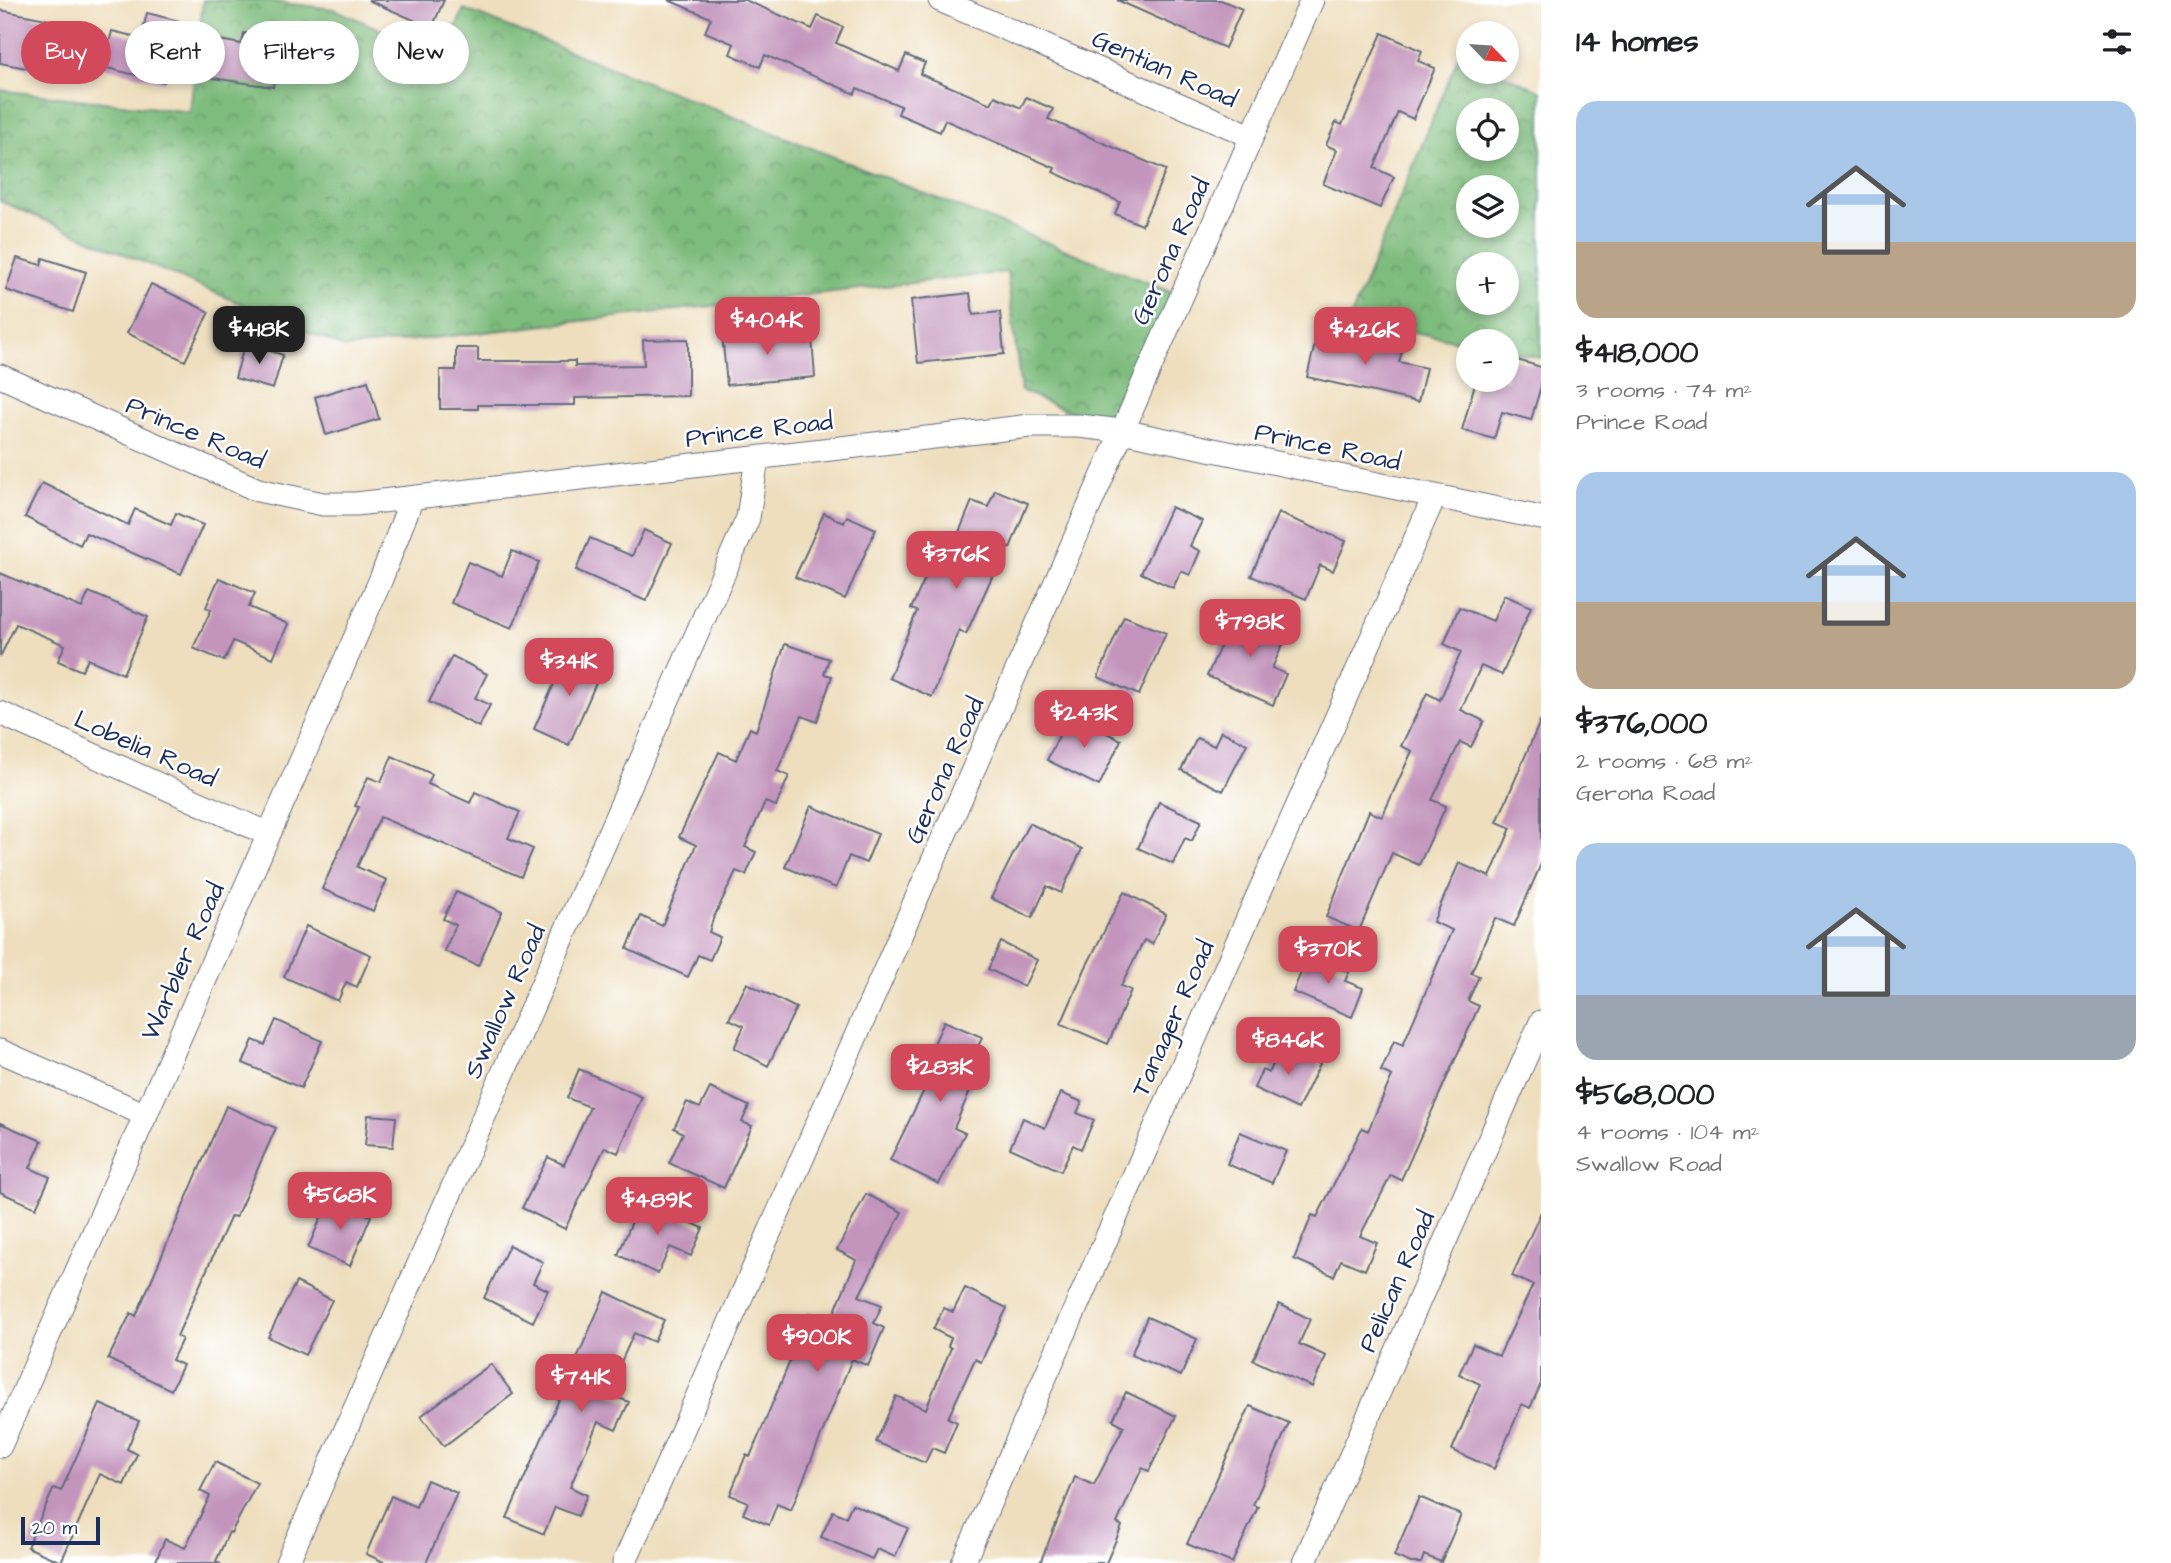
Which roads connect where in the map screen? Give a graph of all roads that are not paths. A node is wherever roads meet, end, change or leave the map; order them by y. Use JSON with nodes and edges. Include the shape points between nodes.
{"nodes":[{"id":1,"x":940,"y":0,"type":"edge"},
{"id":2,"x":1312,"y":0,"type":"edge"},
{"id":3,"x":1251,"y":136,"type":"junction"},
{"id":4,"x":0,"y":376,"type":"edge"},
{"id":5,"x":1122,"y":431,"type":"junction"},
{"id":6,"x":757,"y":458,"type":"junction"},
{"id":7,"x":1434,"y":497,"type":"junction"},
{"id":8,"x":412,"y":498,"type":"junction"},
{"id":9,"x":1541,"y":518,"type":"edge"},
{"id":10,"x":0,"y":713,"type":"edge"},
{"id":11,"x":268,"y":834,"type":"junction"},
{"id":12,"x":1541,"y":1022,"type":"edge"},
{"id":13,"x":0,"y":1051,"type":"edge"},
{"id":14,"x":145,"y":1115,"type":"junction"},
{"id":15,"x":10,"y":1395,"type":"edge"},
{"id":16,"x":0,"y":1446,"type":"edge"},
{"id":17,"x":287,"y":1563,"type":"edge"},
{"id":18,"x":625,"y":1563,"type":"edge"},
{"id":19,"x":963,"y":1563,"type":"edge"},
{"id":20,"x":1304,"y":1563,"type":"edge"}],
"edges":[{"from":1,"to":3,"type":"street","name":"Gentian Road"},
{"from":2,"to":3,"type":"street","name":"Gerona Road"},
{"from":3,"to":5,"type":"street","name":"Gerona Road"},
{"from":4,"to":8,"type":"street","name":"Prince Road","via":[[258,490],[323,504]]},
{"from":5,"to":6,"type":"street","name":"Prince Road","via":[[1030,426]]},
{"from":5,"to":7,"type":"street","name":"Prince Road"},
{"from":5,"to":18,"type":"street","name":"Gerona Road"},
{"from":6,"to":8,"type":"street","name":"Prince Road"},
{"from":6,"to":17,"type":"street","name":"Swallow Road","via":[[748,519]]},
{"from":7,"to":9,"type":"street","name":"Prince Road"},
{"from":7,"to":19,"type":"street","name":"Tanager Road"},
{"from":8,"to":11,"type":"street","name":"Warbler Road"},
{"from":10,"to":11,"type":"street","name":"Lobelia Road"},
{"from":11,"to":14,"type":"street","name":"Warbler Road"},
{"from":12,"to":20,"type":"street","name":"Pelican Road"},
{"from":13,"to":14,"type":"street"},
{"from":14,"to":15,"type":"street","name":"Warbler Road"},
{"from":15,"to":16,"type":"street","name":"Warbler Road"}]}
